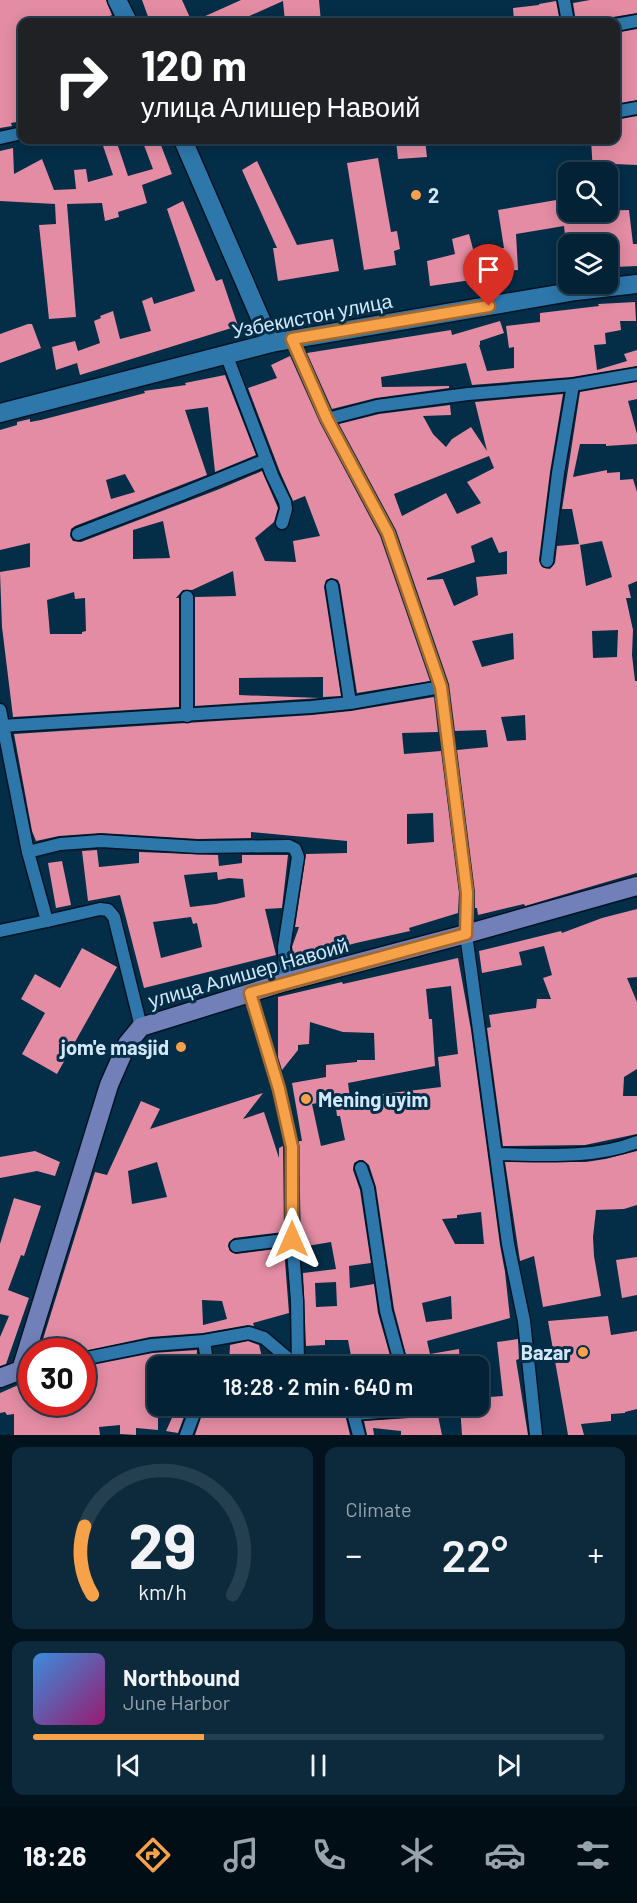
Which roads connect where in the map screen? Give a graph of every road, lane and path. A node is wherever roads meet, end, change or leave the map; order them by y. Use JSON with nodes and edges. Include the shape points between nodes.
{"nodes":[{"id":1,"x":117,"y":0,"type":"edge"},
{"id":2,"x":564,"y":0,"type":"edge"},
{"id":3,"x":126,"y":18,"type":"edge"},
{"id":4,"x":567,"y":18,"type":"edge"},
{"id":5,"x":637,"y":21,"type":"edge"},
{"id":6,"x":620,"y":24,"type":"edge"},
{"id":7,"x":637,"y":108,"type":"edge"},
{"id":8,"x":620,"y":111,"type":"edge"},
{"id":9,"x":18,"y":135,"type":"edge"},
{"id":10,"x":0,"y":138,"type":"edge"},
{"id":11,"x":185,"y":144,"type":"edge"},
{"id":12,"x":637,"y":284,"type":"edge"},
{"id":13,"x":292,"y":339,"type":"junction"},
{"id":14,"x":271,"y":343,"type":"junction"},
{"id":15,"x":226,"y":354,"type":"junction"},
{"id":16,"x":637,"y":374,"type":"edge"},
{"id":17,"x":573,"y":385,"type":"junction"},
{"id":18,"x":0,"y":413,"type":"edge"},
{"id":19,"x":327,"y":419,"type":"junction"},
{"id":20,"x":266,"y":460,"type":"junction"},
{"id":21,"x":282,"y":523,"type":"dead end"},
{"id":22,"x":78,"y":534,"type":"dead end"},
{"id":23,"x":547,"y":561,"type":"dead end"},
{"id":24,"x":332,"y":586,"type":"dead end"},
{"id":25,"x":187,"y":597,"type":"dead end"},
{"id":26,"x":441,"y":687,"type":"junction"},
{"id":27,"x":350,"y":703,"type":"junction"},
{"id":28,"x":0,"y":710,"type":"edge"},
{"id":29,"x":187,"y":716,"type":"junction"},
{"id":30,"x":2,"y":726,"type":"junction"},
{"id":31,"x":28,"y":852,"type":"junction"},
{"id":32,"x":637,"y":886,"type":"edge"},
{"id":33,"x":47,"y":921,"type":"junction"},
{"id":34,"x":0,"y":931,"type":"edge"},
{"id":35,"x":466,"y":934,"type":"junction"},
{"id":36,"x":285,"y":982,"type":"junction"},
{"id":37,"x":250,"y":993,"type":"junction"},
{"id":38,"x":141,"y":1027,"type":"junction"},
{"id":39,"x":637,"y":1142,"type":"edge"},
{"id":40,"x":497,"y":1154,"type":"junction"},
{"id":41,"x":361,"y":1168,"type":"dead end"},
{"id":42,"x":292,"y":1239,"type":"junction"},
{"id":43,"x":236,"y":1246,"type":"dead end"},
{"id":44,"x":35,"y":1338,"type":"edge"},
{"id":45,"x":204,"y":1341,"type":"junction"},
{"id":46,"x":96,"y":1356,"type":"edge"},
{"id":47,"x":206,"y":1356,"type":"edge"},
{"id":48,"x":285,"y":1356,"type":"edge"},
{"id":49,"x":297,"y":1356,"type":"edge"},
{"id":50,"x":397,"y":1356,"type":"edge"},
{"id":51,"x":18,"y":1372,"type":"edge"},
{"id":52,"x":0,"y":1378,"type":"edge"},
{"id":53,"x":193,"y":1416,"type":"edge"},
{"id":54,"x":354,"y":1416,"type":"edge"},
{"id":55,"x":186,"y":1435,"type":"edge"},
{"id":56,"x":359,"y":1435,"type":"edge"},
{"id":57,"x":536,"y":1435,"type":"edge"}],
"edges":[{"from":1,"to":3,"type":"main road"},
{"from":2,"to":4,"type":"street"},
{"from":5,"to":6,"type":"street"},
{"from":7,"to":8,"type":"street"},
{"from":9,"to":10,"type":"street"},
{"from":11,"to":14,"type":"main road"},
{"from":12,"to":13,"type":"main road","name":"Узбекистон улица"},
{"from":13,"to":14,"type":"main road","name":"Узбекистон улица"},
{"from":13,"to":19,"type":"street"},
{"from":14,"to":15,"type":"main road","name":"Узбекистон улица"},
{"from":15,"to":18,"type":"main road","name":"Узбекистон улица"},
{"from":15,"to":20,"type":"street"},
{"from":16,"to":17,"type":"street"},
{"from":17,"to":19,"type":"street","via":[[377,406]]},
{"from":17,"to":23,"type":"street"},
{"from":19,"to":26,"type":"street","via":[[388,533]]},
{"from":20,"to":21,"type":"street","via":[[285,502]]},
{"from":20,"to":22,"type":"street"},
{"from":24,"to":27,"type":"street"},
{"from":25,"to":29,"type":"street"},
{"from":26,"to":27,"type":"street"},
{"from":26,"to":35,"type":"street","via":[[467,893]]},
{"from":27,"to":29,"type":"street"},
{"from":28,"to":30,"type":"street"},
{"from":29,"to":30,"type":"street"},
{"from":30,"to":31,"type":"street"},
{"from":31,"to":33,"type":"street"},
{"from":31,"to":36,"type":"street","via":[[60,844],[101,841],[295,849],[298,856],[284,947]]},
{"from":32,"to":35,"type":"main road","name":"улица Алишер Навоий"},
{"from":33,"to":34,"type":"street"},
{"from":33,"to":38,"type":"street","via":[[100,909],[114,916]]},
{"from":35,"to":36,"type":"main road","name":"улица Алишер Навоий"},
{"from":35,"to":40,"type":"street"},
{"from":36,"to":37,"type":"main road","name":"улица Алишер Навоий"},
{"from":37,"to":38,"type":"main road","name":"улица Алишер Навоий"},
{"from":37,"to":42,"type":"street","via":[[292,1147]]},
{"from":38,"to":44,"type":"main road","name":"улица Алишер Навоий","via":[[127,1044],[109,1085]]},
{"from":39,"to":40,"type":"street","via":[[562,1155]]},
{"from":40,"to":57,"type":"street","via":[[508,1244],[524,1321]]},
{"from":41,"to":50,"type":"street","via":[[368,1188],[386,1311]]},
{"from":42,"to":43,"type":"street"},
{"from":42,"to":49,"type":"street"},
{"from":45,"to":46,"type":"street","via":[[152,1345]]},
{"from":45,"to":47,"type":"street"},
{"from":45,"to":48,"type":"street","via":[[249,1333],[264,1338]]},
{"from":51,"to":52,"type":"main road","name":"улица Алишер Навоий"},
{"from":53,"to":55,"type":"street"},
{"from":54,"to":56,"type":"street"}]}
